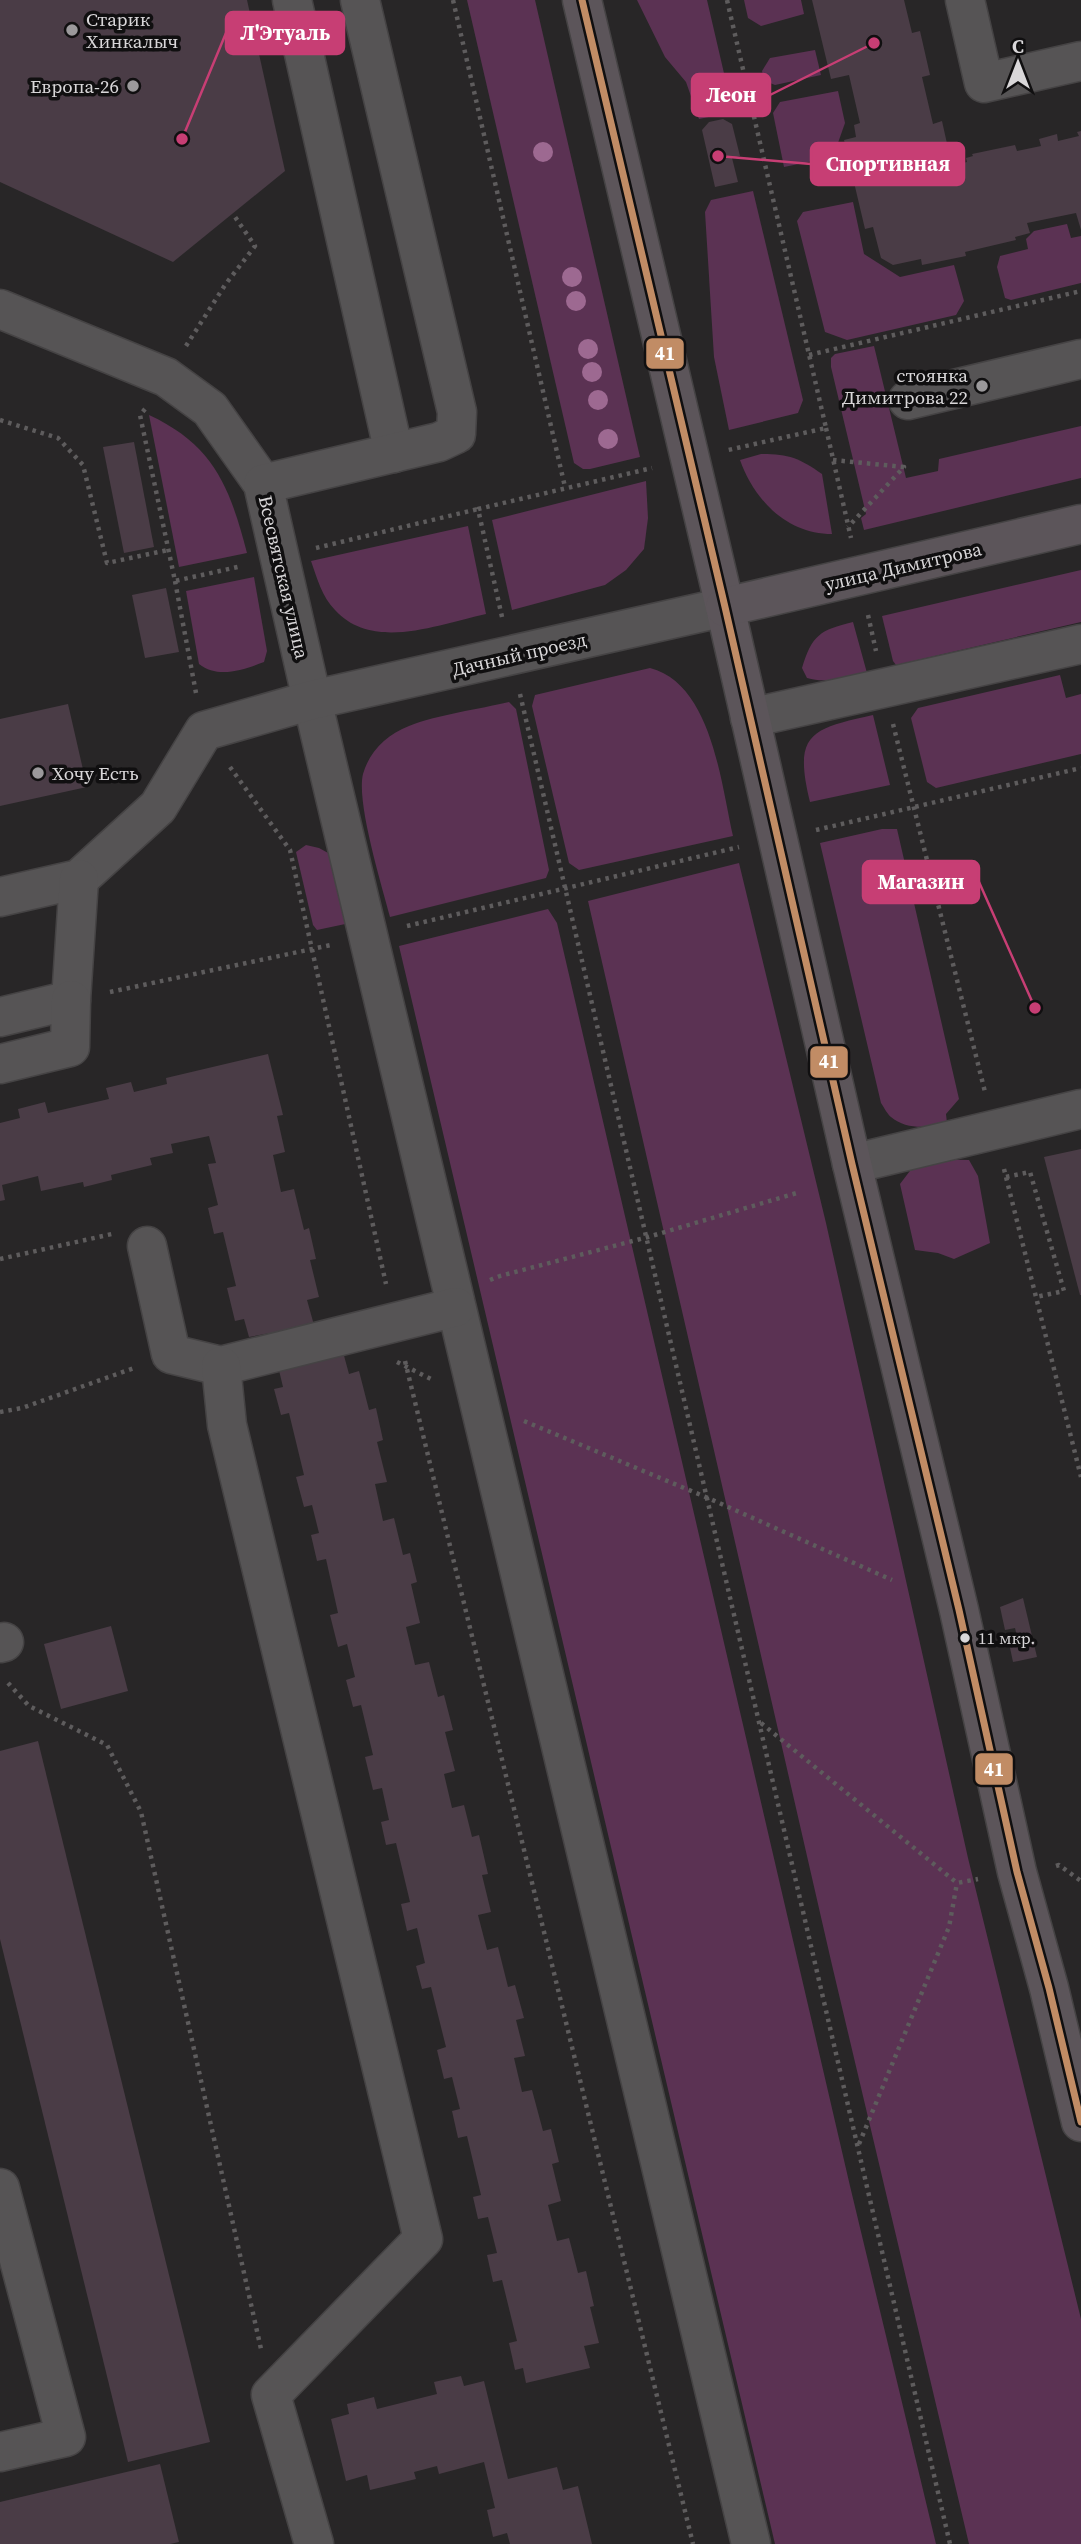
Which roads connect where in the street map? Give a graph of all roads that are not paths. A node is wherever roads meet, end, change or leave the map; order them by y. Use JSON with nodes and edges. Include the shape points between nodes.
{"nodes":[{"id":1,"x":292,"y":0,"type":"edge"},
{"id":2,"x":360,"y":0,"type":"edge"},
{"id":3,"x":582,"y":0,"type":"edge"},
{"id":4,"x":965,"y":0,"type":"edge"},
{"id":5,"x":1081,"y":61,"type":"edge"},
{"id":6,"x":0,"y":309,"type":"edge"},
{"id":7,"x":1081,"y":359,"type":"edge"},
{"id":8,"x":908,"y":400,"type":"dead end"},
{"id":9,"x":394,"y":453,"type":"junction"},
{"id":10,"x":263,"y":484,"type":"junction"},
{"id":11,"x":1081,"y":524,"type":"edge"},
{"id":12,"x":725,"y":607,"type":"junction"},
{"id":13,"x":1081,"y":644,"type":"edge"},
{"id":14,"x":312,"y":700,"type":"junction"},
{"id":15,"x":750,"y":718,"type":"junction"},
{"id":16,"x":79,"y":879,"type":"junction"},
{"id":17,"x":0,"y":897,"type":"edge"},
{"id":18,"x":71,"y":1000,"type":"junction"},
{"id":19,"x":0,"y":1017,"type":"edge"},
{"id":20,"x":0,"y":1065,"type":"edge"},
{"id":21,"x":1081,"y":1109,"type":"edge"},
{"id":22,"x":852,"y":1164,"type":"junction"},
{"id":23,"x":147,"y":1246,"type":"road end"},
{"id":24,"x":455,"y":1299,"type":"junction"},
{"id":25,"x":221,"y":1366,"type":"junction"},
{"id":26,"x":1081,"y":2123,"type":"edge"},
{"id":27,"x":0,"y":2188,"type":"edge"},
{"id":28,"x":0,"y":2452,"type":"edge"},
{"id":29,"x":314,"y":2544,"type":"edge"},
{"id":30,"x":751,"y":2544,"type":"edge"}],
"edges":[{"from":1,"to":9,"type":"street"},
{"from":2,"to":9,"type":"street","via":[[457,412],[456,434]]},
{"from":3,"to":12,"type":"main road"},
{"from":4,"to":5,"type":"street","via":[[984,83]]},
{"from":6,"to":10,"type":"street","name":"Всесвятская улица","via":[[166,376],[210,409]]},
{"from":7,"to":8,"type":"street"},
{"from":9,"to":10,"type":"street"},
{"from":10,"to":14,"type":"street","name":"Всесвятская улица"},
{"from":11,"to":12,"type":"main road","name":"улица Димитрова"},
{"from":12,"to":14,"type":"street","name":"Дачный проезд"},
{"from":12,"to":15,"type":"main road"},
{"from":13,"to":15,"type":"street"},
{"from":14,"to":16,"type":"street","via":[[204,731],[158,807]]},
{"from":14,"to":24,"type":"street","name":"Всесвятская улица"},
{"from":15,"to":22,"type":"main road"},
{"from":16,"to":17,"type":"street"},
{"from":16,"to":18,"type":"street"},
{"from":18,"to":19,"type":"street"},
{"from":18,"to":20,"type":"street","via":[[71,1048]]},
{"from":21,"to":22,"type":"street"},
{"from":22,"to":26,"type":"main road","via":[[1017,1872]]},
{"from":23,"to":25,"type":"street","via":[[171,1354]]},
{"from":24,"to":25,"type":"street","via":[[395,1322]]},
{"from":24,"to":30,"type":"street","name":"Всесвятская улица"},
{"from":25,"to":29,"type":"street","via":[[227,1425],[423,2239],[271,2395]]},
{"from":27,"to":28,"type":"street","via":[[66,2437]]}]}
